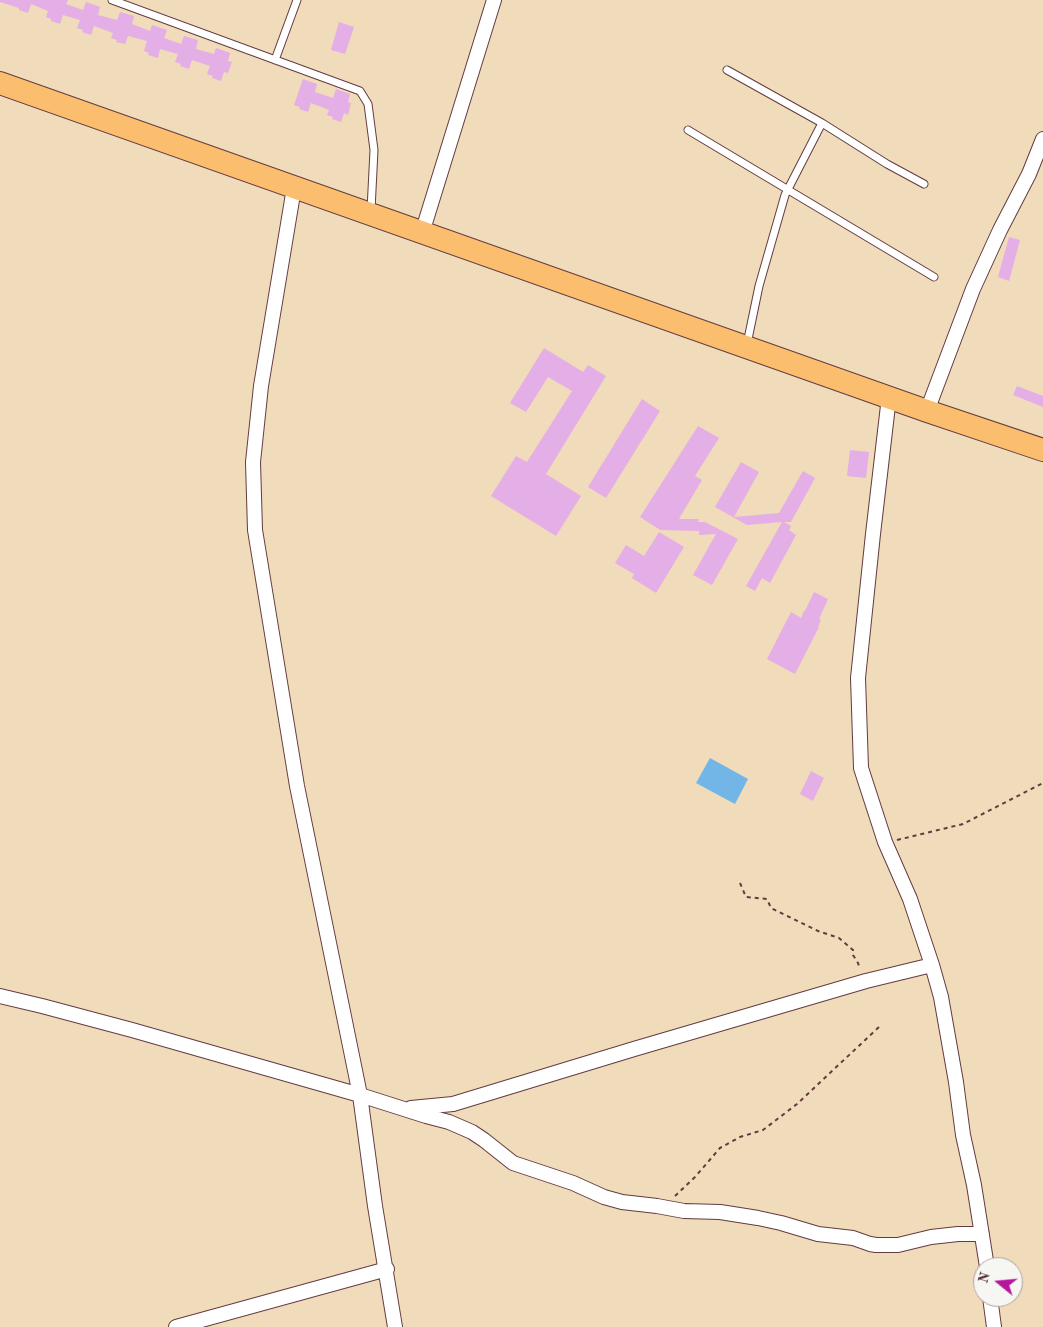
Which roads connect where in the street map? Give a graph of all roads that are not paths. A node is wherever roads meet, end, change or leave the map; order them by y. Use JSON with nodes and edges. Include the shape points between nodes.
{"nodes":[{"id":1,"x":112,"y":0,"type":"edge"},
{"id":2,"x":297,"y":0,"type":"edge"},
{"id":3,"x":494,"y":0,"type":"edge"},
{"id":4,"x":275,"y":60,"type":"junction"},
{"id":5,"x":727,"y":70,"type":"dead end"},
{"id":6,"x":0,"y":83,"type":"edge"},
{"id":7,"x":822,"y":123,"type":"junction"},
{"id":8,"x":688,"y":130,"type":"dead end"},
{"id":9,"x":1043,"y":139,"type":"edge"},
{"id":10,"x":924,"y":184,"type":"dead end"},
{"id":11,"x":294,"y":188,"type":"junction"},
{"id":12,"x":788,"y":189,"type":"junction"},
{"id":13,"x":371,"y":215,"type":"junction"},
{"id":14,"x":422,"y":233,"type":"junction"},
{"id":15,"x":934,"y":277,"type":"dead end"},
{"id":16,"x":746,"y":347,"type":"junction"},
{"id":17,"x":889,"y":397,"type":"junction"},
{"id":18,"x":927,"y":411,"type":"junction"},
{"id":19,"x":1043,"y":450,"type":"edge"},
{"id":20,"x":932,"y":965,"type":"junction"},
{"id":21,"x":0,"y":996,"type":"edge"},
{"id":22,"x":360,"y":1095,"type":"junction"},
{"id":23,"x":402,"y":1109,"type":"junction"},
{"id":24,"x":982,"y":1234,"type":"junction"},
{"id":25,"x":985,"y":1257,"type":"edge"},
{"id":26,"x":386,"y":1269,"type":"junction"},
{"id":27,"x":991,"y":1307,"type":"edge"},
{"id":28,"x":176,"y":1327,"type":"edge"},
{"id":29,"x":395,"y":1327,"type":"edge"},
{"id":30,"x":994,"y":1327,"type":"edge"}],
"edges":[{"from":1,"to":4,"type":"lane"},
{"from":2,"to":4,"type":"lane"},
{"from":3,"to":14,"type":"street"},
{"from":4,"to":13,"type":"lane","via":[[360,91],[368,104],[374,150]]},
{"from":5,"to":7,"type":"lane"},
{"from":6,"to":11,"type":"highway"},
{"from":7,"to":10,"type":"lane"},
{"from":7,"to":12,"type":"lane"},
{"from":8,"to":12,"type":"lane"},
{"from":9,"to":18,"type":"street","via":[[973,289]]},
{"from":11,"to":13,"type":"highway"},
{"from":11,"to":22,"type":"street","via":[[261,386],[253,462],[255,530],[298,786]]},
{"from":12,"to":15,"type":"lane"},
{"from":12,"to":16,"type":"lane","via":[[759,286]]},
{"from":13,"to":14,"type":"highway"},
{"from":14,"to":16,"type":"highway"},
{"from":16,"to":17,"type":"highway"},
{"from":17,"to":18,"type":"highway"},
{"from":17,"to":20,"type":"street","via":[[858,678],[860,768]]},
{"from":18,"to":19,"type":"highway"},
{"from":20,"to":23,"type":"street","via":[[866,981],[453,1104]]},
{"from":20,"to":24,"type":"street","via":[[941,998]]},
{"from":21,"to":22,"type":"street"},
{"from":22,"to":23,"type":"street"},
{"from":22,"to":26,"type":"street"},
{"from":23,"to":24,"type":"street","via":[[472,1132],[522,1167],[622,1202],[758,1218],[876,1245]]},
{"from":24,"to":25,"type":"street"},
{"from":26,"to":28,"type":"street"},
{"from":26,"to":29,"type":"street"},
{"from":27,"to":30,"type":"street"}]}
